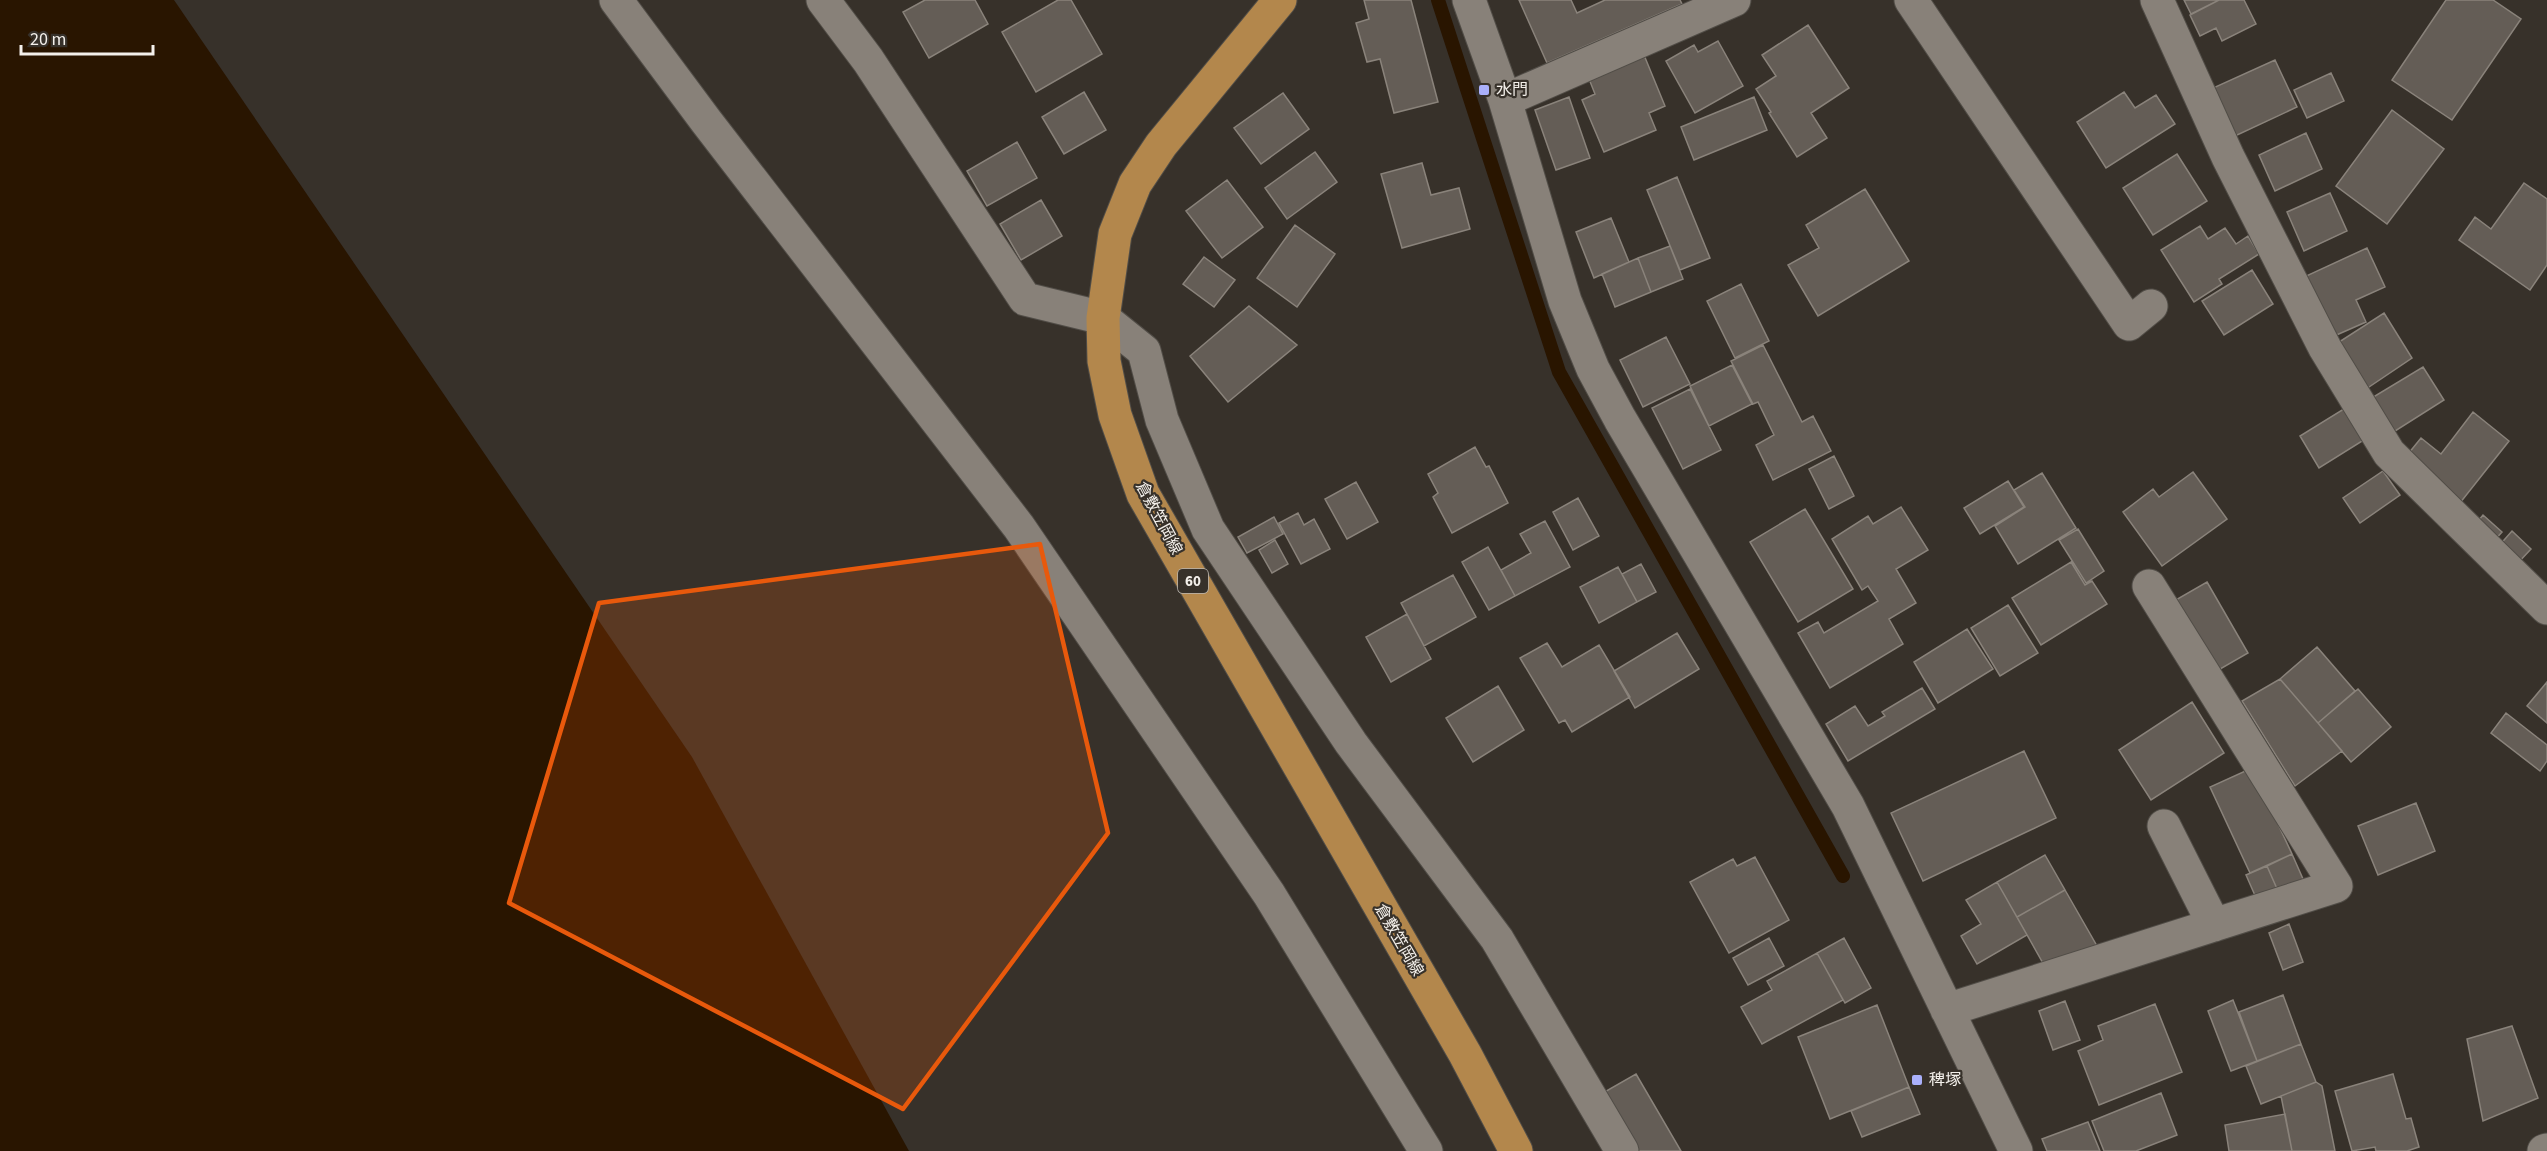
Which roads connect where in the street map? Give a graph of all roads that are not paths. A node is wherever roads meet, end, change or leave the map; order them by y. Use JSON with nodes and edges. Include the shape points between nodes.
{"nodes":[{"id":1,"x":616,"y":0,"type":"edge"},
{"id":2,"x":823,"y":0,"type":"edge"},
{"id":3,"x":1280,"y":0,"type":"edge"},
{"id":4,"x":1469,"y":0,"type":"edge"},
{"id":5,"x":1734,"y":0,"type":"edge"},
{"id":6,"x":1911,"y":0,"type":"edge"},
{"id":7,"x":2157,"y":0,"type":"edge"},
{"id":8,"x":1505,"y":100,"type":"junction"},
{"id":9,"x":2151,"y":306,"type":"dead end"},
{"id":10,"x":1103,"y":318,"type":"junction"},
{"id":11,"x":2150,"y":586,"type":"dead end"},
{"id":12,"x":2547,"y":608,"type":"edge"},
{"id":13,"x":2164,"y":826,"type":"dead end"},
{"id":14,"x":2214,"y":925,"type":"junction"},
{"id":15,"x":1947,"y":1010,"type":"junction"},
{"id":16,"x":1426,"y":1151,"type":"edge"},
{"id":17,"x":1516,"y":1151,"type":"edge"},
{"id":18,"x":1622,"y":1151,"type":"edge"},
{"id":19,"x":2016,"y":1151,"type":"edge"}],
"edges":[{"from":1,"to":16,"type":"street","via":[[1018,527],[1269,894]]},
{"from":2,"to":10,"type":"street","via":[[868,60],[1025,299]]},
{"from":3,"to":10,"type":"main road","name":"倉敷笠岡線","number":"60","via":[[1161,145],[1135,184],[1115,234]]},
{"from":4,"to":8,"type":"street"},
{"from":5,"to":8,"type":"street"},
{"from":6,"to":9,"type":"street","via":[[2129,324]]},
{"from":7,"to":12,"type":"street","via":[[2228,158],[2325,348],[2389,453]]},
{"from":8,"to":15,"type":"street","via":[[1565,301],[1593,369],[1848,806]]},
{"from":10,"to":17,"type":"main road","name":"倉敷笠岡線","number":"60","via":[[1104,361],[1115,415],[1143,495],[1465,1054]]},
{"from":10,"to":18,"type":"street","via":[[1144,351],[1162,420],[1208,529],[1351,743],[1497,939]]},
{"from":11,"to":14,"type":"street","via":[[2336,886]]},
{"from":13,"to":14,"type":"street"},
{"from":14,"to":15,"type":"street"},
{"from":15,"to":19,"type":"street"}]}
